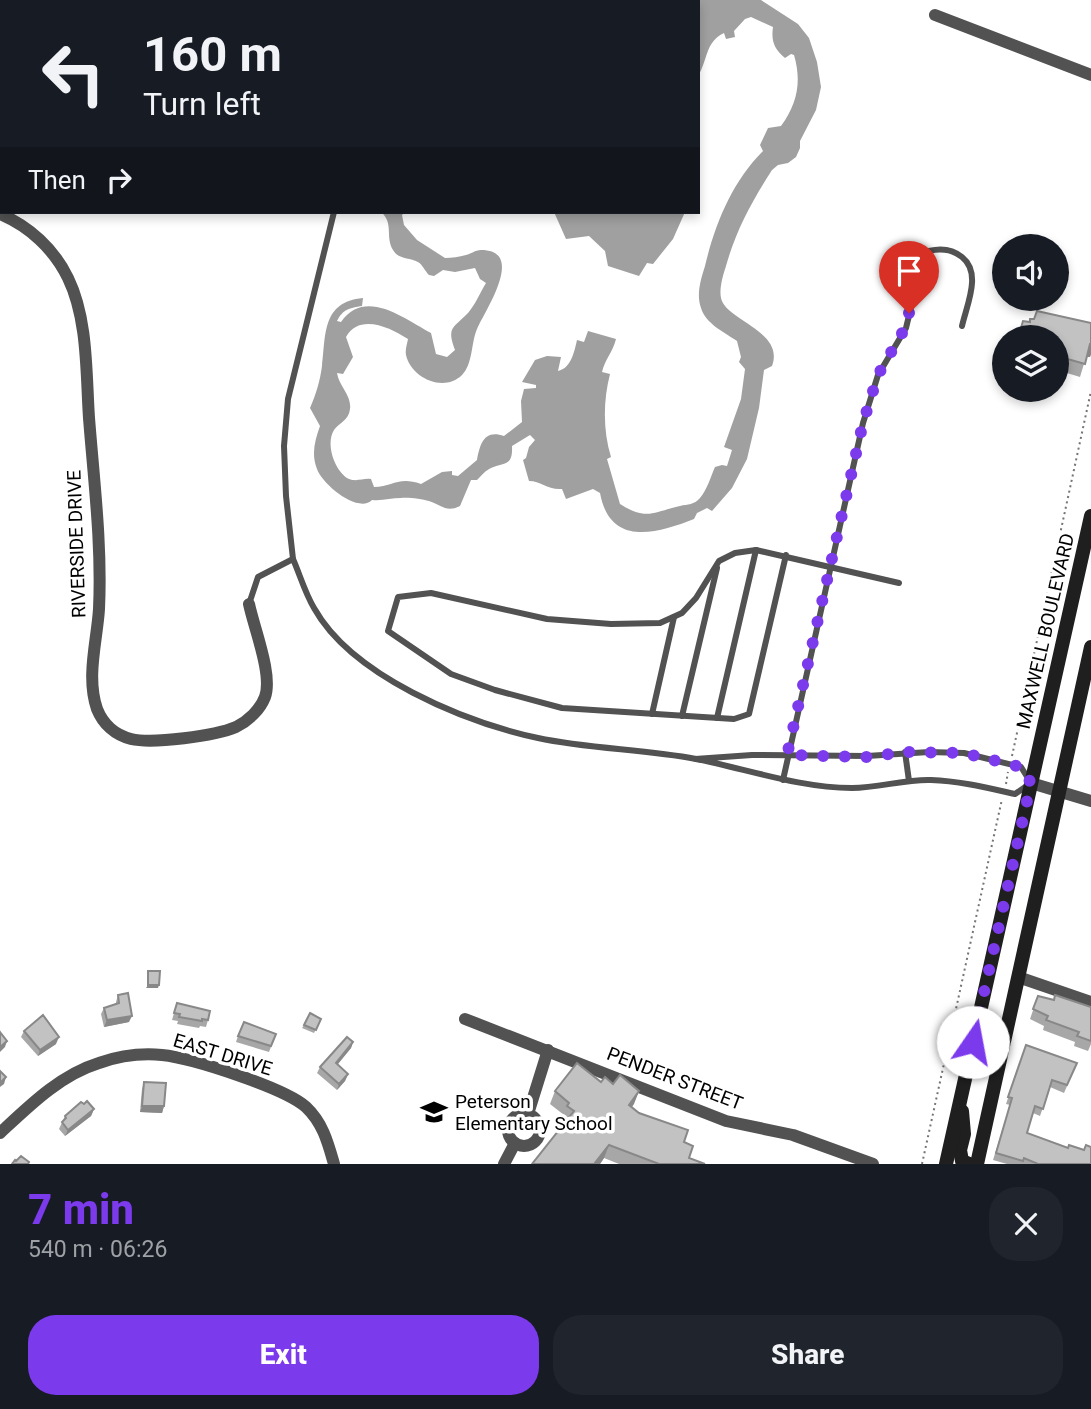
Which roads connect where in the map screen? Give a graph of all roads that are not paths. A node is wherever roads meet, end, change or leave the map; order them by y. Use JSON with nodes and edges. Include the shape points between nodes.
{"nodes":[{"id":1,"x":935,"y":15,"type":"dead end"},
{"id":2,"x":1091,"y":75,"type":"edge"},
{"id":3,"x":0,"y":214,"type":"edge"},
{"id":4,"x":334,"y":214,"type":"edge"},
{"id":5,"x":962,"y":326,"type":"dead end"},
{"id":6,"x":1091,"y":516,"type":"edge"},
{"id":7,"x":756,"y":550,"type":"junction"},
{"id":8,"x":786,"y":555,"type":"junction"},
{"id":9,"x":293,"y":559,"type":"junction"},
{"id":10,"x":719,"y":561,"type":"junction"},
{"id":11,"x":830,"y":566,"type":"junction"},
{"id":12,"x":899,"y":583,"type":"dead end"},
{"id":13,"x":248,"y":604,"type":"joint"},
{"id":14,"x":674,"y":617,"type":"junction"},
{"id":15,"x":1091,"y":647,"type":"edge"},
{"id":16,"x":652,"y":714,"type":"junction"},
{"id":17,"x":682,"y":716,"type":"junction"},
{"id":18,"x":718,"y":718,"type":"junction"},
{"id":19,"x":905,"y":752,"type":"junction"},
{"id":20,"x":787,"y":755,"type":"junction"},
{"id":21,"x":695,"y":759,"type":"junction"},
{"id":22,"x":783,"y":780,"type":"junction"},
{"id":23,"x":909,"y":781,"type":"junction"},
{"id":24,"x":1031,"y":783,"type":"junction"},
{"id":25,"x":1060,"y":790,"type":"junction"},
{"id":26,"x":1091,"y":801,"type":"edge"},
{"id":27,"x":1018,"y":977,"type":"junction"},
{"id":28,"x":1091,"y":1002,"type":"edge"},
{"id":29,"x":465,"y":1019,"type":"dead end"},
{"id":30,"x":548,"y":1050,"type":"junction"},
{"id":31,"x":961,"y":1096,"type":"junction"},
{"id":32,"x":527,"y":1114,"type":"junction"},
{"id":33,"x":0,"y":1133,"type":"edge"},
{"id":34,"x":515,"y":1143,"type":"junction"},
{"id":35,"x":334,"y":1164,"type":"edge"},
{"id":36,"x":503,"y":1164,"type":"edge"},
{"id":37,"x":873,"y":1164,"type":"edge"},
{"id":38,"x":946,"y":1164,"type":"edge"},
{"id":39,"x":969,"y":1164,"type":"edge"},
{"id":40,"x":977,"y":1164,"type":"edge"}],
"edges":[{"from":1,"to":2,"type":"street"},
{"from":3,"to":13,"type":"street","name":"RIVERSIDE DRIVE","via":[[31,232],[53,254],[71,284],[80,320],[99,540],[93,679],[100,715],[113,730],[148,741],[238,726],[254,713],[265,695],[266,676]]},
{"from":4,"to":9,"type":"lane","via":[[288,399],[284,446]]},
{"from":5,"to":11,"type":"lane","via":[[973,277],[970,263],[956,253],[929,251],[920,266],[905,328],[878,375]]},
{"from":6,"to":24,"type":"main road","name":"MAXWELL BOULEVARD"},
{"from":7,"to":8,"type":"lane"},
{"from":7,"to":10,"type":"lane"},
{"from":7,"to":18,"type":"lane"},
{"from":8,"to":11,"type":"lane"},
{"from":8,"to":18,"type":"lane","via":[[749,714]]},
{"from":9,"to":13,"type":"lane","via":[[258,577]]},
{"from":9,"to":21,"type":"lane","via":[[314,608],[340,642],[377,673],[428,699],[483,723],[539,738]]},
{"from":10,"to":14,"type":"lane","via":[[696,598]]},
{"from":10,"to":17,"type":"lane"},
{"from":11,"to":12,"type":"lane"},
{"from":11,"to":20,"type":"lane"},
{"from":14,"to":16,"type":"lane"},
{"from":14,"to":16,"type":"lane","via":[[660,623],[624,624],[547,619],[431,593],[398,597],[388,631],[451,674],[495,690],[562,708]]},
{"from":15,"to":25,"type":"main road"},
{"from":16,"to":17,"type":"lane"},
{"from":17,"to":18,"type":"lane"},
{"from":19,"to":20,"type":"lane","via":[[867,757]]},
{"from":19,"to":23,"type":"lane"},
{"from":19,"to":24,"type":"lane","via":[[964,753],[1010,764],[1021,767]]},
{"from":20,"to":21,"type":"lane"},
{"from":20,"to":22,"type":"lane"},
{"from":21,"to":22,"type":"lane"},
{"from":22,"to":23,"type":"lane","via":[[852,788]]},
{"from":23,"to":24,"type":"lane","via":[[958,783],[1015,794]]},
{"from":24,"to":25,"type":"street"},
{"from":24,"to":31,"type":"main road","name":"MAXWELL BOULEVARD"},
{"from":25,"to":26,"type":"street"},
{"from":25,"to":27,"type":"main road"},
{"from":27,"to":28,"type":"street"},
{"from":27,"to":40,"type":"main road"},
{"from":29,"to":30,"type":"street","name":"PENDER STREET"},
{"from":30,"to":32,"type":"street"},
{"from":30,"to":37,"type":"street","name":"PENDER STREET","via":[[726,1121],[793,1135]]},
{"from":31,"to":38,"type":"main road","name":"MAXWELL BOULEVARD"},
{"from":31,"to":39,"type":"main road","via":[[964,1134],[960,1150],[962,1161]]},
{"from":32,"to":34,"type":"street","via":[[511,1121],[508,1133]]},
{"from":32,"to":34,"type":"street","via":[[538,1121],[540,1133],[533,1143]]},
{"from":33,"to":35,"type":"street","name":"EAST DRIVE","via":[[81,1070],[118,1058],[160,1055],[197,1063],[296,1099],[324,1131]]},
{"from":34,"to":36,"type":"street"}]}
